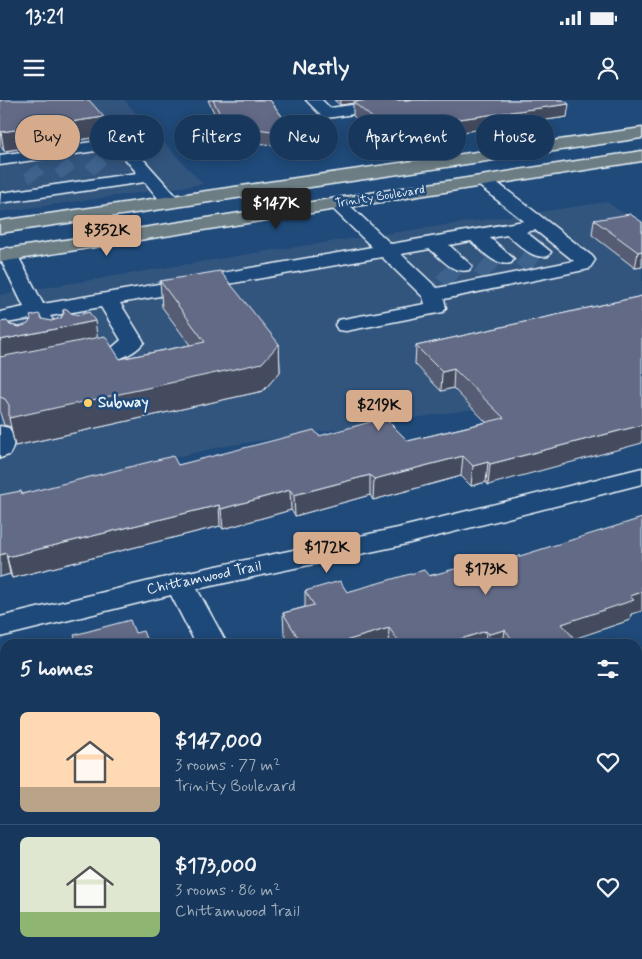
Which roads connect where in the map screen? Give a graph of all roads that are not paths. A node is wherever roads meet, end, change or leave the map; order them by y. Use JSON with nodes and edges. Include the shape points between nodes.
{"nodes":[{"id":1,"x":313,"y":100,"type":"edge"},
{"id":2,"x":420,"y":100,"type":"edge"},
{"id":3,"x":642,"y":133,"type":"edge"},
{"id":4,"x":642,"y":156,"type":"edge"},
{"id":5,"x":0,"y":159,"type":"edge"},
{"id":6,"x":96,"y":165,"type":"junction"},
{"id":7,"x":65,"y":169,"type":"junction"},
{"id":8,"x":34,"y":174,"type":"junction"},
{"id":9,"x":149,"y":176,"type":"junction"},
{"id":10,"x":313,"y":181,"type":"junction"},
{"id":11,"x":484,"y":181,"type":"junction"},
{"id":12,"x":0,"y":198,"type":"edge"},
{"id":13,"x":172,"y":202,"type":"junction"},
{"id":14,"x":338,"y":204,"type":"junction"},
{"id":15,"x":540,"y":224,"type":"junction"},
{"id":16,"x":7,"y":226,"type":"edge"},
{"id":17,"x":511,"y":229,"type":"junction"},
{"id":18,"x":484,"y":234,"type":"junction"},
{"id":19,"x":435,"y":242,"type":"junction"},
{"id":20,"x":387,"y":250,"type":"junction"},
{"id":21,"x":4,"y":255,"type":"edge"},
{"id":22,"x":504,"y":270,"type":"junction"},
{"id":23,"x":433,"y":295,"type":"junction"},
{"id":24,"x":107,"y":298,"type":"junction"},
{"id":25,"x":67,"y":306,"type":"junction"},
{"id":26,"x":37,"y":312,"type":"junction"},
{"id":27,"x":3,"y":318,"type":"edge"},
{"id":28,"x":346,"y":325,"type":"dead end"},
{"id":29,"x":79,"y":326,"type":"edge"},
{"id":30,"x":19,"y":338,"type":"edge"},
{"id":31,"x":0,"y":434,"type":"edge"},
{"id":32,"x":0,"y":450,"type":"edge"},
{"id":33,"x":642,"y":476,"type":"edge"},
{"id":34,"x":179,"y":583,"type":"junction"},
{"id":35,"x":0,"y":627,"type":"edge"},
{"id":36,"x":209,"y":639,"type":"edge"}],
"edges":[{"from":1,"to":2,"type":"street","via":[[327,112]]},
{"from":3,"to":10,"type":"main road","name":"Trinity Boulevard"},
{"from":4,"to":11,"type":"main road","name":"Trinity Boulevard"},
{"from":5,"to":8,"type":"street"},
{"from":6,"to":7,"type":"street"},
{"from":6,"to":7,"type":"street"},
{"from":6,"to":9,"type":"street"},
{"from":6,"to":9,"type":"street","via":[[120,143]]},
{"from":7,"to":8,"type":"street"},
{"from":7,"to":8,"type":"street"},
{"from":8,"to":12,"type":"street"},
{"from":9,"to":13,"type":"street"},
{"from":10,"to":13,"type":"main road","name":"Trinity Boulevard"},
{"from":10,"to":14,"type":"main road"},
{"from":11,"to":14,"type":"main road","name":"Trinity Boulevard"},
{"from":11,"to":15,"type":"street"},
{"from":12,"to":16,"type":"street"},
{"from":13,"to":16,"type":"main road","name":"Trinity Boulevard"},
{"from":14,"to":20,"type":"street"},
{"from":14,"to":21,"type":"main road","name":"Trinity Boulevard"},
{"from":15,"to":17,"type":"street"},
{"from":15,"to":22,"type":"street","via":[[585,260],[582,266]]},
{"from":17,"to":18,"type":"street"},
{"from":17,"to":22,"type":"street"},
{"from":18,"to":19,"type":"street"},
{"from":18,"to":22,"type":"street"},
{"from":19,"to":20,"type":"street"},
{"from":19,"to":22,"type":"street"},
{"from":19,"to":22,"type":"street"},
{"from":20,"to":23,"type":"street"},
{"from":20,"to":24,"type":"street"},
{"from":21,"to":26,"type":"street"},
{"from":22,"to":23,"type":"street"},
{"from":23,"to":28,"type":"street","via":[[436,308]]},
{"from":24,"to":25,"type":"street"},
{"from":24,"to":26,"type":"street","via":[[133,342],[120,352],[63,354]]},
{"from":25,"to":26,"type":"street"},
{"from":25,"to":29,"type":"street"},
{"from":26,"to":27,"type":"street"},
{"from":27,"to":30,"type":"street"},
{"from":31,"to":32,"type":"street"},
{"from":33,"to":34,"type":"street","name":"Chittamwood Trail","via":[[398,537]]},
{"from":34,"to":35,"type":"street","name":"Chittamwood Trail"},
{"from":34,"to":36,"type":"street"}]}
